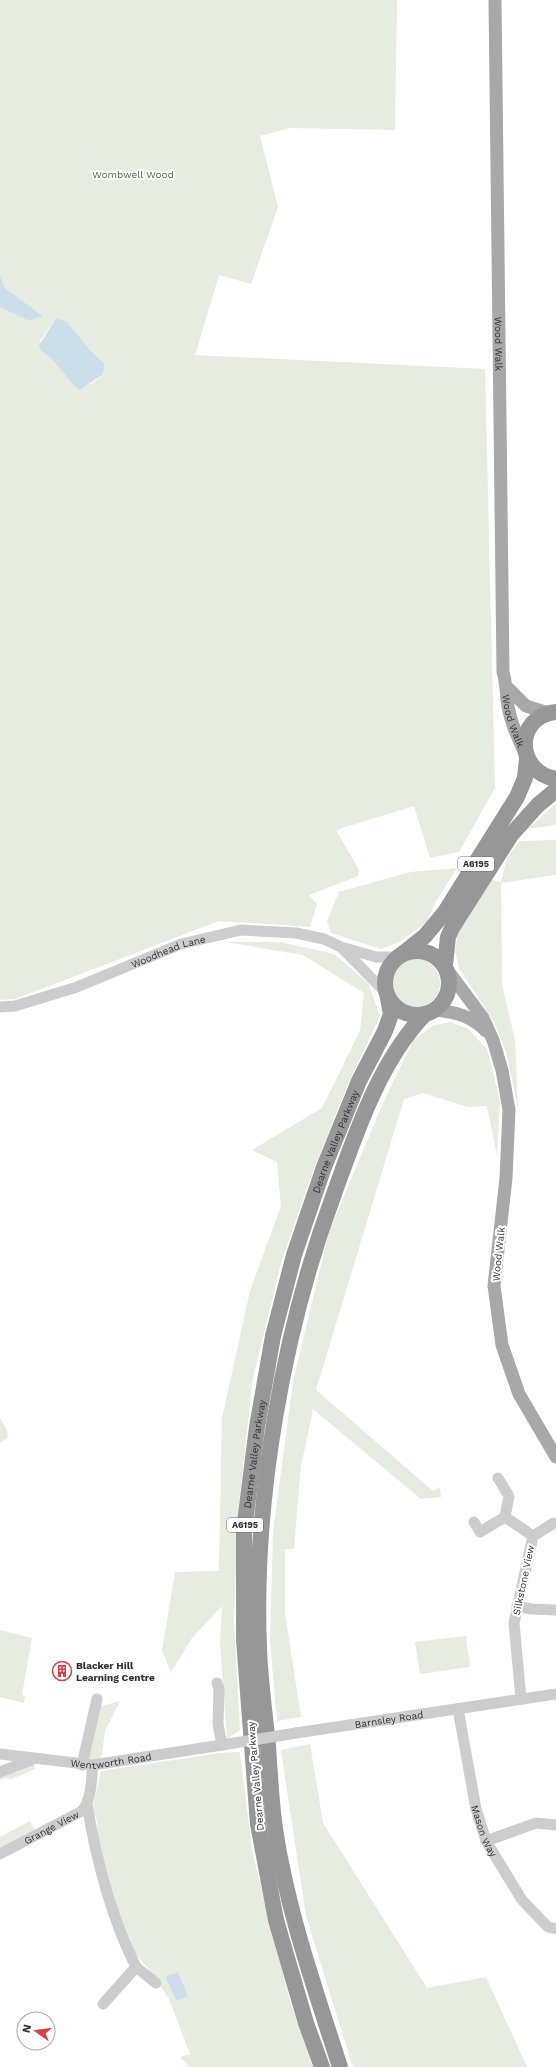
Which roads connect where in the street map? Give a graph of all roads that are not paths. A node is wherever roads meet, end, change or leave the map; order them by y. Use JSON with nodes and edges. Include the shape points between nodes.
{"nodes":[{"id":1,"x":495,"y":0,"type":"edge"},
{"id":2,"x":507,"y":687,"type":"junction"},
{"id":3,"x":553,"y":712,"type":"edge"},
{"id":4,"x":526,"y":756,"type":"junction"},
{"id":5,"x":556,"y":779,"type":"edge"},
{"id":6,"x":556,"y":790,"type":"edge"},
{"id":7,"x":341,"y":947,"type":"junction"},
{"id":8,"x":399,"y":956,"type":"junction"},
{"id":9,"x":446,"y":968,"type":"junction"},
{"id":10,"x":387,"y":995,"type":"junction"},
{"id":11,"x":0,"y":1007,"type":"edge"},
{"id":12,"x":431,"y":1012,"type":"junction"},
{"id":13,"x":493,"y":1040,"type":"junction"},
{"id":14,"x":556,"y":1457,"type":"edge"},
{"id":15,"x":498,"y":1478,"type":"dead end"},
{"id":16,"x":506,"y":1517,"type":"junction"},
{"id":17,"x":474,"y":1522,"type":"dead end"},
{"id":18,"x":554,"y":1523,"type":"dead end"},
{"id":19,"x":533,"y":1536,"type":"junction"},
{"id":20,"x":518,"y":1606,"type":"junction"},
{"id":21,"x":556,"y":1610,"type":"edge"},
{"id":22,"x":217,"y":1683,"type":"dead end"},
{"id":23,"x":556,"y":1694,"type":"edge"},
{"id":24,"x":97,"y":1699,"type":"dead end"},
{"id":25,"x":521,"y":1699,"type":"junction"},
{"id":26,"x":458,"y":1709,"type":"junction"},
{"id":27,"x":222,"y":1745,"type":"junction"},
{"id":28,"x":0,"y":1754,"type":"edge"},
{"id":29,"x":32,"y":1759,"type":"junction"},
{"id":30,"x":87,"y":1765,"type":"junction"},
{"id":31,"x":0,"y":1772,"type":"edge"},
{"id":32,"x":87,"y":1804,"type":"junction"},
{"id":33,"x":556,"y":1825,"type":"edge"},
{"id":34,"x":486,"y":1841,"type":"junction"},
{"id":35,"x":0,"y":1854,"type":"edge"},
{"id":36,"x":556,"y":1929,"type":"edge"},
{"id":37,"x":136,"y":1967,"type":"junction"},
{"id":38,"x":156,"y":1983,"type":"dead end"},
{"id":39,"x":103,"y":2004,"type":"dead end"},
{"id":40,"x":322,"y":2067,"type":"edge"},
{"id":41,"x":340,"y":2067,"type":"edge"}],
"edges":[{"from":1,"to":2,"type":"main road","name":"Wood Walk","via":[[503,672]]},
{"from":2,"to":3,"type":"main road","name":"Wood Walk","via":[[526,706]]},
{"from":2,"to":4,"type":"main road","name":"Wood Walk","via":[[507,701],[518,740]]},
{"from":3,"to":4,"type":"highway","number":"A6195","via":[[534,722],[529,729],[526,736]]},
{"from":4,"to":5,"type":"highway","via":[[536,771]]},
{"from":4,"to":8,"type":"highway","number":"A6195","via":[[525,778],[520,792],[445,912],[425,936]]},
{"from":6,"to":9,"type":"highway","number":"A6195","via":[[538,805],[511,835],[452,928],[448,938]]},
{"from":7,"to":8,"type":"street","name":"Woodhead Lane","via":[[376,957]]},
{"from":7,"to":10,"type":"street","name":"Woodhead Lane"},
{"from":7,"to":11,"type":"street","name":"Woodhead Lane","via":[[324,939],[296,933],[241,930],[181,944],[77,987],[15,1006]]},
{"from":8,"to":9,"type":"highway","via":[[420,950],[438,958]]},
{"from":8,"to":10,"type":"highway","number":"A6195","via":[[385,977]]},
{"from":9,"to":12,"type":"highway","number":"A6195","via":[[449,988],[442,1004]]},
{"from":9,"to":13,"type":"main road","name":"Wood Walk","via":[[483,1018]]},
{"from":10,"to":12,"type":"highway","via":[[395,1006],[404,1012],[414,1015]]},
{"from":10,"to":40,"type":"highway","name":"Dearne Valley Parkway","number":"A6195","via":[[390,1014],[385,1031],[359,1081],[324,1167],[294,1255],[273,1336],[257,1427],[244,1530],[244,1640],[258,1824],[276,1920],[306,2023]]},
{"from":12,"to":13,"type":"main road","name":"Wood Walk","via":[[461,1014],[473,1020]]},
{"from":12,"to":41,"type":"highway","name":"Dearne Valley Parkway","number":"A6195","via":[[398,1046],[384,1073],[355,1136],[324,1220],[296,1316],[274,1429],[260,1542],[259,1648],[275,1829],[297,1933]]},
{"from":13,"to":14,"type":"main road","name":"Wood Walk","via":[[502,1070],[509,1110],[506,1178],[494,1286],[502,1344],[519,1394]]},
{"from":15,"to":16,"type":"street","via":[[509,1496]]},
{"from":16,"to":17,"type":"street","via":[[480,1532]]},
{"from":16,"to":19,"type":"street","name":"Silkstone View"},
{"from":18,"to":19,"type":"street"},
{"from":19,"to":20,"type":"street","name":"Silkstone View"},
{"from":20,"to":21,"type":"street"},
{"from":20,"to":25,"type":"street","name":"Silkstone View","via":[[514,1623]]},
{"from":22,"to":27,"type":"street","via":[[218,1724]]},
{"from":23,"to":25,"type":"street","name":"Barnsley Road"},
{"from":24,"to":30,"type":"street","name":"Grange View"},
{"from":25,"to":26,"type":"street","name":"Barnsley Road"},
{"from":26,"to":27,"type":"street","name":"Barnsley Road","bridge":true},
{"from":26,"to":34,"type":"street","name":"Mason Way","via":[[477,1814]]},
{"from":27,"to":30,"type":"street","name":"Wentworth Road"},
{"from":28,"to":29,"type":"street","name":"Wentworth Road"},
{"from":29,"to":30,"type":"street","name":"Wentworth Road"},
{"from":29,"to":31,"type":"street"},
{"from":30,"to":32,"type":"street","name":"Grange View"},
{"from":32,"to":35,"type":"street","name":"Grange View","via":[[82,1811]]},
{"from":32,"to":37,"type":"street","via":[[94,1847],[124,1944]]},
{"from":33,"to":34,"type":"street","via":[[536,1823]]},
{"from":34,"to":36,"type":"street","name":"Mason Way","via":[[522,1900],[548,1927]]},
{"from":37,"to":38,"type":"street"},
{"from":37,"to":39,"type":"street"}]}
